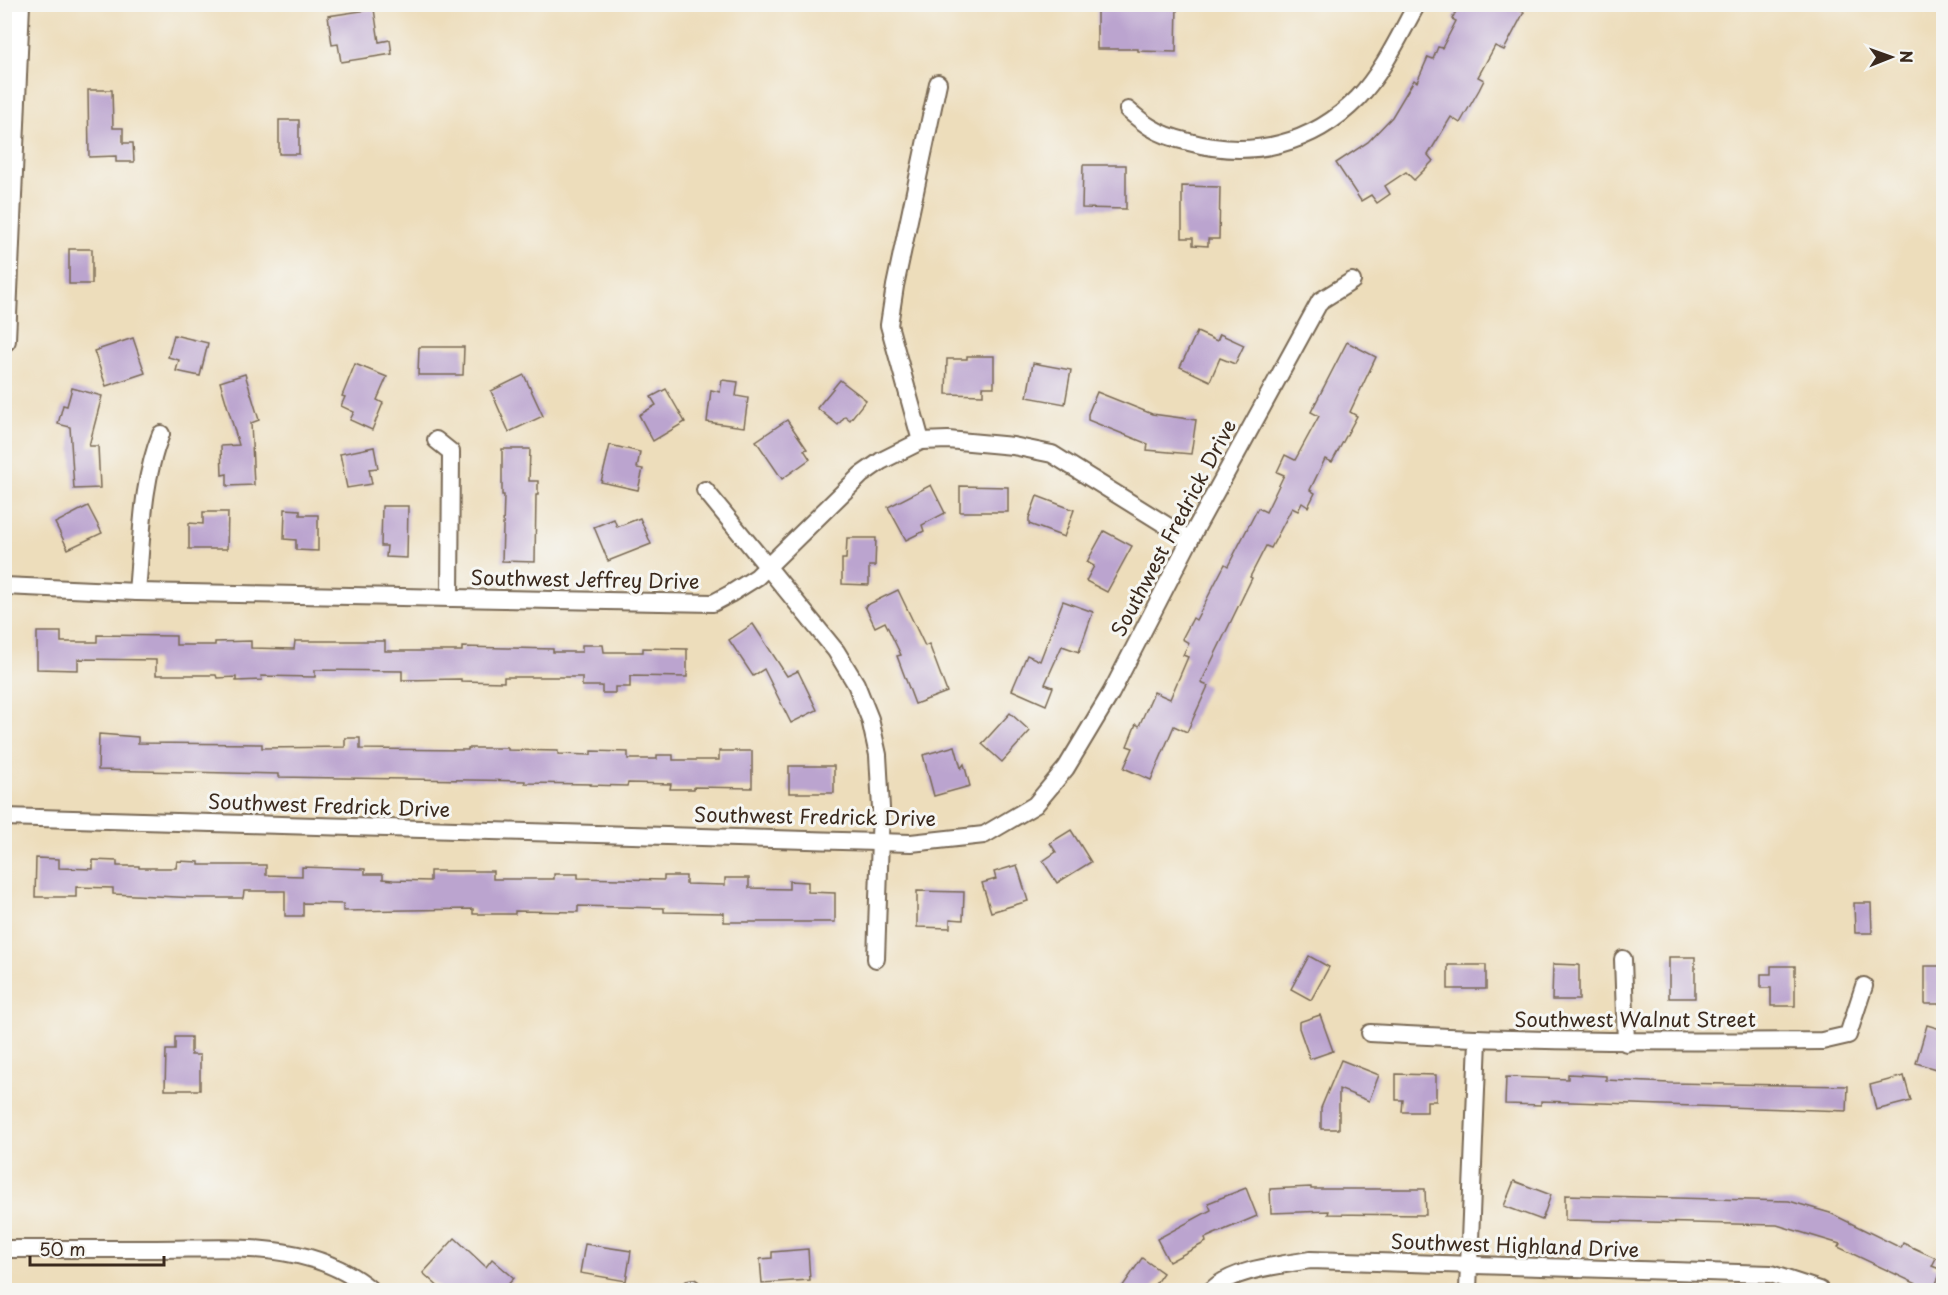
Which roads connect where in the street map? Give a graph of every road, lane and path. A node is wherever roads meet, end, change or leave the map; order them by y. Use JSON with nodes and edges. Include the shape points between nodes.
{"nodes":[{"id":1,"x":18,"y":4,"type":"edge"},
{"id":2,"x":1417,"y":4,"type":"edge"},
{"id":3,"x":938,"y":83,"type":"dead end"},
{"id":4,"x":1128,"y":110,"type":"dead end"},
{"id":5,"x":1352,"y":281,"type":"dead end"},
{"id":6,"x":4,"y":340,"type":"edge"},
{"id":7,"x":161,"y":434,"type":"dead end"},
{"id":8,"x":436,"y":440,"type":"dead end"},
{"id":9,"x":921,"y":441,"type":"junction"},
{"id":10,"x":705,"y":490,"type":"dead end"},
{"id":11,"x":1190,"y":540,"type":"junction"},
{"id":12,"x":768,"y":566,"type":"junction"},
{"id":13,"x":4,"y":586,"type":"edge"},
{"id":14,"x":137,"y":592,"type":"junction"},
{"id":15,"x":450,"y":598,"type":"junction"},
{"id":16,"x":4,"y":817,"type":"edge"},
{"id":17,"x":880,"y":843,"type":"junction"},
{"id":18,"x":876,"y":959,"type":"dead end"},
{"id":19,"x":1623,"y":959,"type":"dead end"},
{"id":20,"x":1864,"y":986,"type":"dead end"},
{"id":21,"x":1370,"y":1033,"type":"dead end"},
{"id":22,"x":1478,"y":1040,"type":"junction"},
{"id":23,"x":1626,"y":1043,"type":"junction"},
{"id":24,"x":4,"y":1249,"type":"edge"},
{"id":25,"x":1468,"y":1265,"type":"junction"},
{"id":26,"x":371,"y":1290,"type":"edge"},
{"id":27,"x":1212,"y":1290,"type":"edge"},
{"id":28,"x":1468,"y":1290,"type":"edge"},
{"id":29,"x":1820,"y":1290,"type":"edge"}],
"edges":[{"from":1,"to":6,"type":"main road"},
{"from":2,"to":4,"type":"street","via":[[1384,63],[1359,97],[1335,118],[1286,143],[1231,150],[1209,147],[1151,128]]},
{"from":3,"to":9,"type":"street","via":[[889,325]]},
{"from":5,"to":11,"type":"street","name":"Southwest Fredrick Drive","via":[[1320,301]]},
{"from":7,"to":14,"type":"street","via":[[146,495]]},
{"from":8,"to":15,"type":"street","via":[[451,452]]},
{"from":9,"to":11,"type":"street","name":"Southwest Jeffrey Drive","via":[[1013,446],[1052,454]]},
{"from":9,"to":12,"type":"street","name":"Southwest Jeffrey Drive","via":[[861,475]]},
{"from":10,"to":12,"type":"street"},
{"from":11,"to":17,"type":"street","name":"Southwest Fredrick Drive","via":[[1111,693],[1066,768],[1035,805],[984,835]]},
{"from":12,"to":15,"type":"street","name":"Southwest Jeffrey Drive","via":[[757,577],[712,603]]},
{"from":12,"to":17,"type":"street","via":[[836,651],[856,684],[870,719],[878,755]]},
{"from":13,"to":14,"type":"street","name":"Southwest Jeffrey Drive"},
{"from":14,"to":15,"type":"street","name":"Southwest Jeffrey Drive"},
{"from":16,"to":17,"type":"street","name":"Southwest Fredrick Drive"},
{"from":17,"to":18,"type":"street"},
{"from":19,"to":23,"type":"street"},
{"from":20,"to":23,"type":"street","name":"Southwest Walnut Street","via":[[1848,1035],[1822,1041]]},
{"from":21,"to":22,"type":"street","name":"Southwest Walnut Street"},
{"from":22,"to":23,"type":"street","name":"Southwest Walnut Street"},
{"from":22,"to":25,"type":"street"},
{"from":24,"to":26,"type":"street","via":[[267,1249],[328,1264]]},
{"from":25,"to":27,"type":"street","name":"Southwest Highland Drive","via":[[1310,1260],[1248,1272]]},
{"from":25,"to":28,"type":"street"},
{"from":25,"to":29,"type":"street","name":"Southwest Highland Drive","via":[[1771,1274]]}]}
